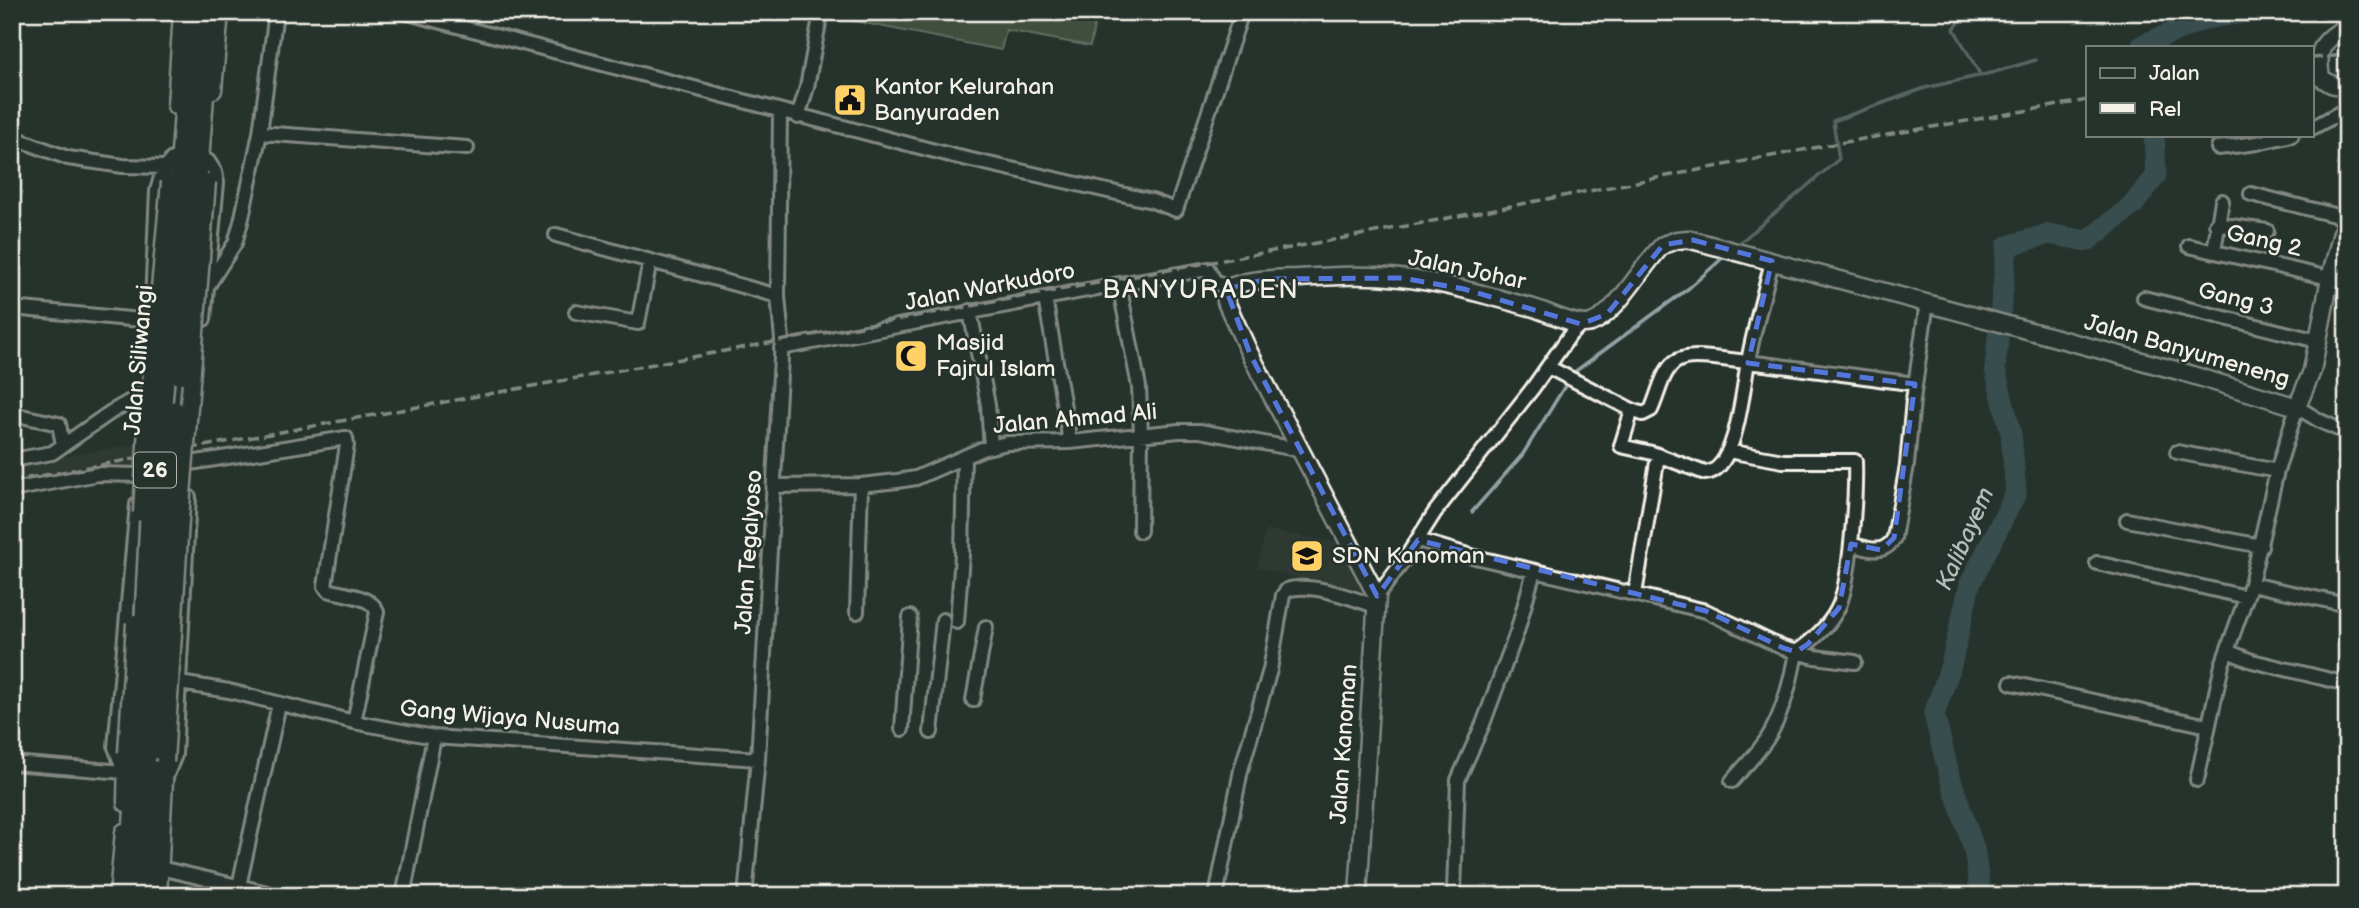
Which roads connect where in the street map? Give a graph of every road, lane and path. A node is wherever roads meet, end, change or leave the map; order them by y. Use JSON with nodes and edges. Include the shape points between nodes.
{"nodes":[{"id":1,"x":182,"y":12,"type":"edge"},
{"id":2,"x":193,"y":12,"type":"edge"},
{"id":3,"x":209,"y":12,"type":"edge"},
{"id":4,"x":220,"y":12,"type":"edge"},
{"id":5,"x":276,"y":12,"type":"edge"},
{"id":6,"x":404,"y":12,"type":"edge"},
{"id":7,"x":821,"y":12,"type":"edge"},
{"id":8,"x":1242,"y":12,"type":"edge"},
{"id":9,"x":2347,"y":27,"type":"edge"},
{"id":10,"x":2347,"y":88,"type":"edge"},
{"id":11,"x":2347,"y":108,"type":"edge"},
{"id":12,"x":780,"y":112,"type":"junction"},
{"id":13,"x":798,"y":117,"type":"junction"},
{"id":14,"x":2314,"y":127,"type":"edge"},
{"id":15,"x":260,"y":133,"type":"junction"},
{"id":16,"x":2288,"y":136,"type":"edge"},
{"id":17,"x":12,"y":137,"type":"edge"},
{"id":18,"x":467,"y":148,"type":"dead end"},
{"id":19,"x":2218,"y":148,"type":"dead end"},
{"id":20,"x":208,"y":161,"type":"junction"},
{"id":21,"x":182,"y":176,"type":"junction"},
{"id":22,"x":2250,"y":194,"type":"dead end"},
{"id":23,"x":2222,"y":201,"type":"dead end"},
{"id":24,"x":2346,"y":216,"type":"edge"},
{"id":25,"x":2216,"y":224,"type":"junction"},
{"id":26,"x":2267,"y":231,"type":"dead end"},
{"id":27,"x":556,"y":235,"type":"dead end"},
{"id":28,"x":2189,"y":247,"type":"dead end"},
{"id":29,"x":2214,"y":251,"type":"junction"},
{"id":30,"x":650,"y":261,"type":"junction"},
{"id":31,"x":1772,"y":261,"type":"junction"},
{"id":32,"x":2330,"y":278,"type":"junction"},
{"id":33,"x":2347,"y":282,"type":"edge"},
{"id":34,"x":1119,"y":284,"type":"junction"},
{"id":35,"x":207,"y":287,"type":"junction"},
{"id":36,"x":1226,"y":289,"type":"junction"},
{"id":37,"x":778,"y":296,"type":"junction"},
{"id":38,"x":1045,"y":298,"type":"junction"},
{"id":39,"x":2144,"y":298,"type":"dead end"},
{"id":40,"x":1927,"y":302,"type":"junction"},
{"id":41,"x":12,"y":308,"type":"edge"},
{"id":42,"x":970,"y":311,"type":"junction"},
{"id":43,"x":576,"y":312,"type":"dead end"},
{"id":44,"x":150,"y":321,"type":"junction"},
{"id":45,"x":1581,"y":324,"type":"junction"},
{"id":46,"x":2318,"y":341,"type":"junction"},
{"id":47,"x":781,"y":348,"type":"junction"},
{"id":48,"x":1748,"y":362,"type":"junction"},
{"id":49,"x":1548,"y":367,"type":"junction"},
{"id":50,"x":1915,"y":384,"type":"junction"},
{"id":51,"x":146,"y":392,"type":"junction"},
{"id":52,"x":2297,"y":407,"type":"junction"},
{"id":53,"x":1632,"y":410,"type":"junction"},
{"id":54,"x":12,"y":414,"type":"edge"},
{"id":55,"x":2347,"y":433,"type":"edge"},
{"id":56,"x":1141,"y":435,"type":"junction"},
{"id":57,"x":1070,"y":442,"type":"junction"},
{"id":58,"x":63,"y":445,"type":"junction"},
{"id":59,"x":991,"y":447,"type":"junction"},
{"id":60,"x":1301,"y":450,"type":"junction"},
{"id":61,"x":1728,"y":451,"type":"junction"},
{"id":62,"x":2177,"y":452,"type":"dead end"},
{"id":63,"x":1658,"y":456,"type":"junction"},
{"id":64,"x":964,"y":457,"type":"junction"},
{"id":65,"x":12,"y":460,"type":"edge"},
{"id":66,"x":190,"y":461,"type":"junction"},
{"id":67,"x":2277,"y":471,"type":"junction"},
{"id":68,"x":140,"y":475,"type":"junction"},
{"id":69,"x":861,"y":485,"type":"junction"},
{"id":70,"x":775,"y":486,"type":"junction"},
{"id":71,"x":12,"y":490,"type":"edge"},
{"id":72,"x":2127,"y":520,"type":"dead end"},
{"id":73,"x":1140,"y":531,"type":"dead end"},
{"id":74,"x":1418,"y":540,"type":"junction"},
{"id":75,"x":1851,"y":544,"type":"junction"},
{"id":76,"x":2261,"y":546,"type":"junction"},
{"id":77,"x":2097,"y":563,"type":"dead end"},
{"id":78,"x":1534,"y":571,"type":"junction"},
{"id":79,"x":2250,"y":584,"type":"junction"},
{"id":80,"x":1635,"y":594,"type":"junction"},
{"id":81,"x":2246,"y":597,"type":"junction"},
{"id":82,"x":1376,"y":601,"type":"junction"},
{"id":83,"x":2347,"y":605,"type":"edge"},
{"id":84,"x":857,"y":612,"type":"dead end"},
{"id":85,"x":910,"y":617,"type":"dead end"},
{"id":86,"x":943,"y":620,"type":"dead end"},
{"id":87,"x":957,"y":622,"type":"dead end"},
{"id":88,"x":986,"y":627,"type":"dead end"},
{"id":89,"x":2227,"y":651,"type":"junction"},
{"id":90,"x":1796,"y":652,"type":"junction"},
{"id":91,"x":1855,"y":662,"type":"dead end"},
{"id":92,"x":180,"y":683,"type":"junction"},
{"id":93,"x":2011,"y":683,"type":"dead end"},
{"id":94,"x":2347,"y":684,"type":"edge"},
{"id":95,"x":973,"y":700,"type":"dead end"},
{"id":96,"x":279,"y":704,"type":"junction"},
{"id":97,"x":354,"y":722,"type":"junction"},
{"id":98,"x":2208,"y":726,"type":"junction"},
{"id":99,"x":902,"y":729,"type":"dead end"},
{"id":100,"x":931,"y":732,"type":"dead end"},
{"id":101,"x":434,"y":737,"type":"junction"},
{"id":102,"x":758,"y":759,"type":"junction"},
{"id":103,"x":12,"y":763,"type":"edge"},
{"id":104,"x":144,"y":767,"type":"junction"},
{"id":105,"x":2197,"y":780,"type":"dead end"},
{"id":106,"x":1732,"y":781,"type":"dead end"},
{"id":107,"x":160,"y":868,"type":"junction"},
{"id":108,"x":239,"y":886,"type":"junction"},
{"id":109,"x":1454,"y":890,"type":"dead end"},
{"id":110,"x":118,"y":896,"type":"edge"},
{"id":111,"x":130,"y":896,"type":"edge"},
{"id":112,"x":145,"y":896,"type":"edge"},
{"id":113,"x":158,"y":896,"type":"edge"},
{"id":114,"x":280,"y":896,"type":"edge"},
{"id":115,"x":403,"y":896,"type":"edge"},
{"id":116,"x":745,"y":896,"type":"edge"},
{"id":117,"x":1216,"y":896,"type":"edge"},
{"id":118,"x":1359,"y":896,"type":"edge"}],
"edges":[{"from":1,"to":21,"type":"street"},
{"from":2,"to":21,"type":"highway","name":"Jalan Siliwangi","number":"26"},
{"from":3,"to":21,"type":"highway","name":"Jalan Siliwangi","number":"26"},
{"from":4,"to":20,"type":"street"},
{"from":5,"to":15,"type":"street"},
{"from":6,"to":12,"type":"street"},
{"from":7,"to":13,"type":"street"},
{"from":8,"to":13,"type":"street","via":[[1176,210]]},
{"from":9,"to":10,"type":"street","via":[[2325,41],[2318,57],[2321,78]]},
{"from":11,"to":14,"type":"street"},
{"from":12,"to":13,"type":"street"},
{"from":12,"to":37,"type":"street","name":"Jalan Tegalyoso"},
{"from":15,"to":18,"type":"street"},
{"from":15,"to":35,"type":"street","via":[[235,243]]},
{"from":16,"to":19,"type":"street"},
{"from":17,"to":21,"type":"street","via":[[68,158]]},
{"from":20,"to":21,"type":"street"},
{"from":20,"to":35,"type":"street","via":[[217,183]]},
{"from":21,"to":44,"type":"street","via":[[157,191]]},
{"from":21,"to":104,"type":"highway","name":"Jalan Siliwangi","number":"26","bridge":true,"via":[[151,518]]},
{"from":21,"to":104,"type":"street","bridge":true,"via":[[180,520]]},
{"from":22,"to":24,"type":"street"},
{"from":23,"to":25,"type":"street"},
{"from":24,"to":32,"type":"street","name":"Jalan Banyumeneng"},
{"from":25,"to":26,"type":"street"},
{"from":25,"to":29,"type":"street"},
{"from":27,"to":30,"type":"street"},
{"from":28,"to":29,"type":"street","name":"Gang 2"},
{"from":29,"to":32,"type":"street","name":"Gang 2"},
{"from":30,"to":37,"type":"street"},
{"from":30,"to":43,"type":"street","via":[[638,323]]},
{"from":31,"to":40,"type":"street"},
{"from":31,"to":45,"type":"street","via":[[1693,240],[1667,243],[1607,314]]},
{"from":31,"to":48,"type":"street"},
{"from":32,"to":33,"type":"street","name":"Gang 2"},
{"from":32,"to":46,"type":"street","name":"Jalan Banyumeneng"},
{"from":34,"to":36,"type":"street","name":"Jalan Warkudoro","via":[[1208,270]]},
{"from":34,"to":38,"type":"street","name":"Jalan Warkudoro"},
{"from":34,"to":56,"type":"street","via":[[1134,354]]},
{"from":35,"to":51,"type":"street","via":[[195,396],[187,404],[171,408],[153,402]]},
{"from":36,"to":45,"type":"street","name":"Jalan Johar","via":[[1268,279],[1402,278],[1464,289]]},
{"from":36,"to":60,"type":"street","via":[[1226,302]]},
{"from":37,"to":47,"type":"street","name":"Jalan Tegalyoso"},
{"from":38,"to":42,"type":"street","name":"Jalan Warkudoro"},
{"from":38,"to":57,"type":"street"},
{"from":39,"to":46,"type":"street","name":"Gang 3"},
{"from":40,"to":50,"type":"street"},
{"from":40,"to":52,"type":"street","name":"Jalan Banyumeneng"},
{"from":41,"to":44,"type":"street"},
{"from":42,"to":47,"type":"street","name":"Jalan Warkudoro"},
{"from":42,"to":59,"type":"street"},
{"from":44,"to":51,"type":"street"},
{"from":45,"to":49,"type":"street"},
{"from":46,"to":52,"type":"street","name":"Jalan Banyumeneng"},
{"from":47,"to":70,"type":"street","name":"Jalan Tegalyoso"},
{"from":48,"to":50,"type":"street"},
{"from":48,"to":53,"type":"street","via":[[1678,360],[1667,372],[1651,410],[1643,414]]},
{"from":48,"to":61,"type":"street"},
{"from":49,"to":53,"type":"street"},
{"from":49,"to":74,"type":"street"},
{"from":50,"to":75,"type":"street","via":[[1894,538],[1881,550]]},
{"from":51,"to":58,"type":"street"},
{"from":52,"to":55,"type":"street"},
{"from":52,"to":67,"type":"street"},
{"from":53,"to":63,"type":"street","via":[[1621,446]]},
{"from":54,"to":58,"type":"street","via":[[59,424]]},
{"from":56,"to":57,"type":"street","name":"Jalan Ahmad Ali"},
{"from":56,"to":60,"type":"street","name":"Jalan Ahmad Ali","via":[[1200,431]]},
{"from":56,"to":73,"type":"street"},
{"from":57,"to":59,"type":"street","name":"Jalan Ahmad Ali"},
{"from":58,"to":65,"type":"street","via":[[52,453]]},
{"from":59,"to":64,"type":"street","name":"Jalan Ahmad Ali"},
{"from":60,"to":82,"type":"street"},
{"from":61,"to":63,"type":"street","via":[[1718,468],[1708,473]]},
{"from":61,"to":75,"type":"street","via":[[1783,461],[1856,461]]},
{"from":62,"to":67,"type":"street"},
{"from":63,"to":80,"type":"street"},
{"from":64,"to":69,"type":"street","name":"Jalan Ahmad Ali","via":[[916,478]]},
{"from":64,"to":87,"type":"street"},
{"from":66,"to":68,"type":"street"},
{"from":66,"to":92,"type":"street"},
{"from":66,"to":97,"type":"street","via":[[346,438],[326,586],[369,602],[377,612]]},
{"from":67,"to":76,"type":"street"},
{"from":68,"to":71,"type":"street","via":[[97,474]]},
{"from":68,"to":104,"type":"street","via":[[115,747]]},
{"from":69,"to":70,"type":"street","name":"Jalan Ahmad Ali"},
{"from":69,"to":84,"type":"street"},
{"from":70,"to":102,"type":"street","name":"Jalan Tegalyoso"},
{"from":72,"to":76,"type":"street"},
{"from":74,"to":78,"type":"street"},
{"from":74,"to":82,"type":"street"},
{"from":75,"to":90,"type":"street","via":[[1839,608]]},
{"from":76,"to":79,"type":"street"},
{"from":77,"to":81,"type":"street"},
{"from":78,"to":80,"type":"street"},
{"from":78,"to":109,"type":"street","via":[[1517,632],[1458,780]]},
{"from":79,"to":81,"type":"street"},
{"from":79,"to":83,"type":"street"},
{"from":80,"to":90,"type":"street","via":[[1706,611]]},
{"from":81,"to":89,"type":"street"},
{"from":82,"to":117,"type":"street","via":[[1301,588],[1283,595],[1270,670],[1241,770]]},
{"from":82,"to":118,"type":"street","name":"Jalan Kanoman"},
{"from":85,"to":99,"type":"street"},
{"from":86,"to":100,"type":"street"},
{"from":88,"to":95,"type":"street"},
{"from":89,"to":94,"type":"street"},
{"from":89,"to":98,"type":"street"},
{"from":90,"to":91,"type":"street"},
{"from":90,"to":106,"type":"street","via":[[1782,707],[1767,739]]},
{"from":92,"to":96,"type":"street","name":"Gang Wijaya Nusuma"},
{"from":92,"to":104,"type":"street","via":[[170,770]]},
{"from":93,"to":98,"type":"street"},
{"from":96,"to":97,"type":"street","name":"Gang Wijaya Nusuma"},
{"from":96,"to":108,"type":"street"},
{"from":97,"to":101,"type":"street","name":"Gang Wijaya Nusuma"},
{"from":98,"to":105,"type":"street"},
{"from":101,"to":102,"type":"street","name":"Gang Wijaya Nusuma"},
{"from":101,"to":115,"type":"street"},
{"from":102,"to":116,"type":"street","name":"Jalan Tegalyoso"},
{"from":103,"to":104,"type":"street"},
{"from":104,"to":107,"type":"street"},
{"from":104,"to":110,"type":"street"},
{"from":104,"to":111,"type":"highway","number":"26"},
{"from":104,"to":112,"type":"highway","number":"26"},
{"from":107,"to":108,"type":"street"},
{"from":107,"to":113,"type":"street"},
{"from":108,"to":114,"type":"street"}]}
